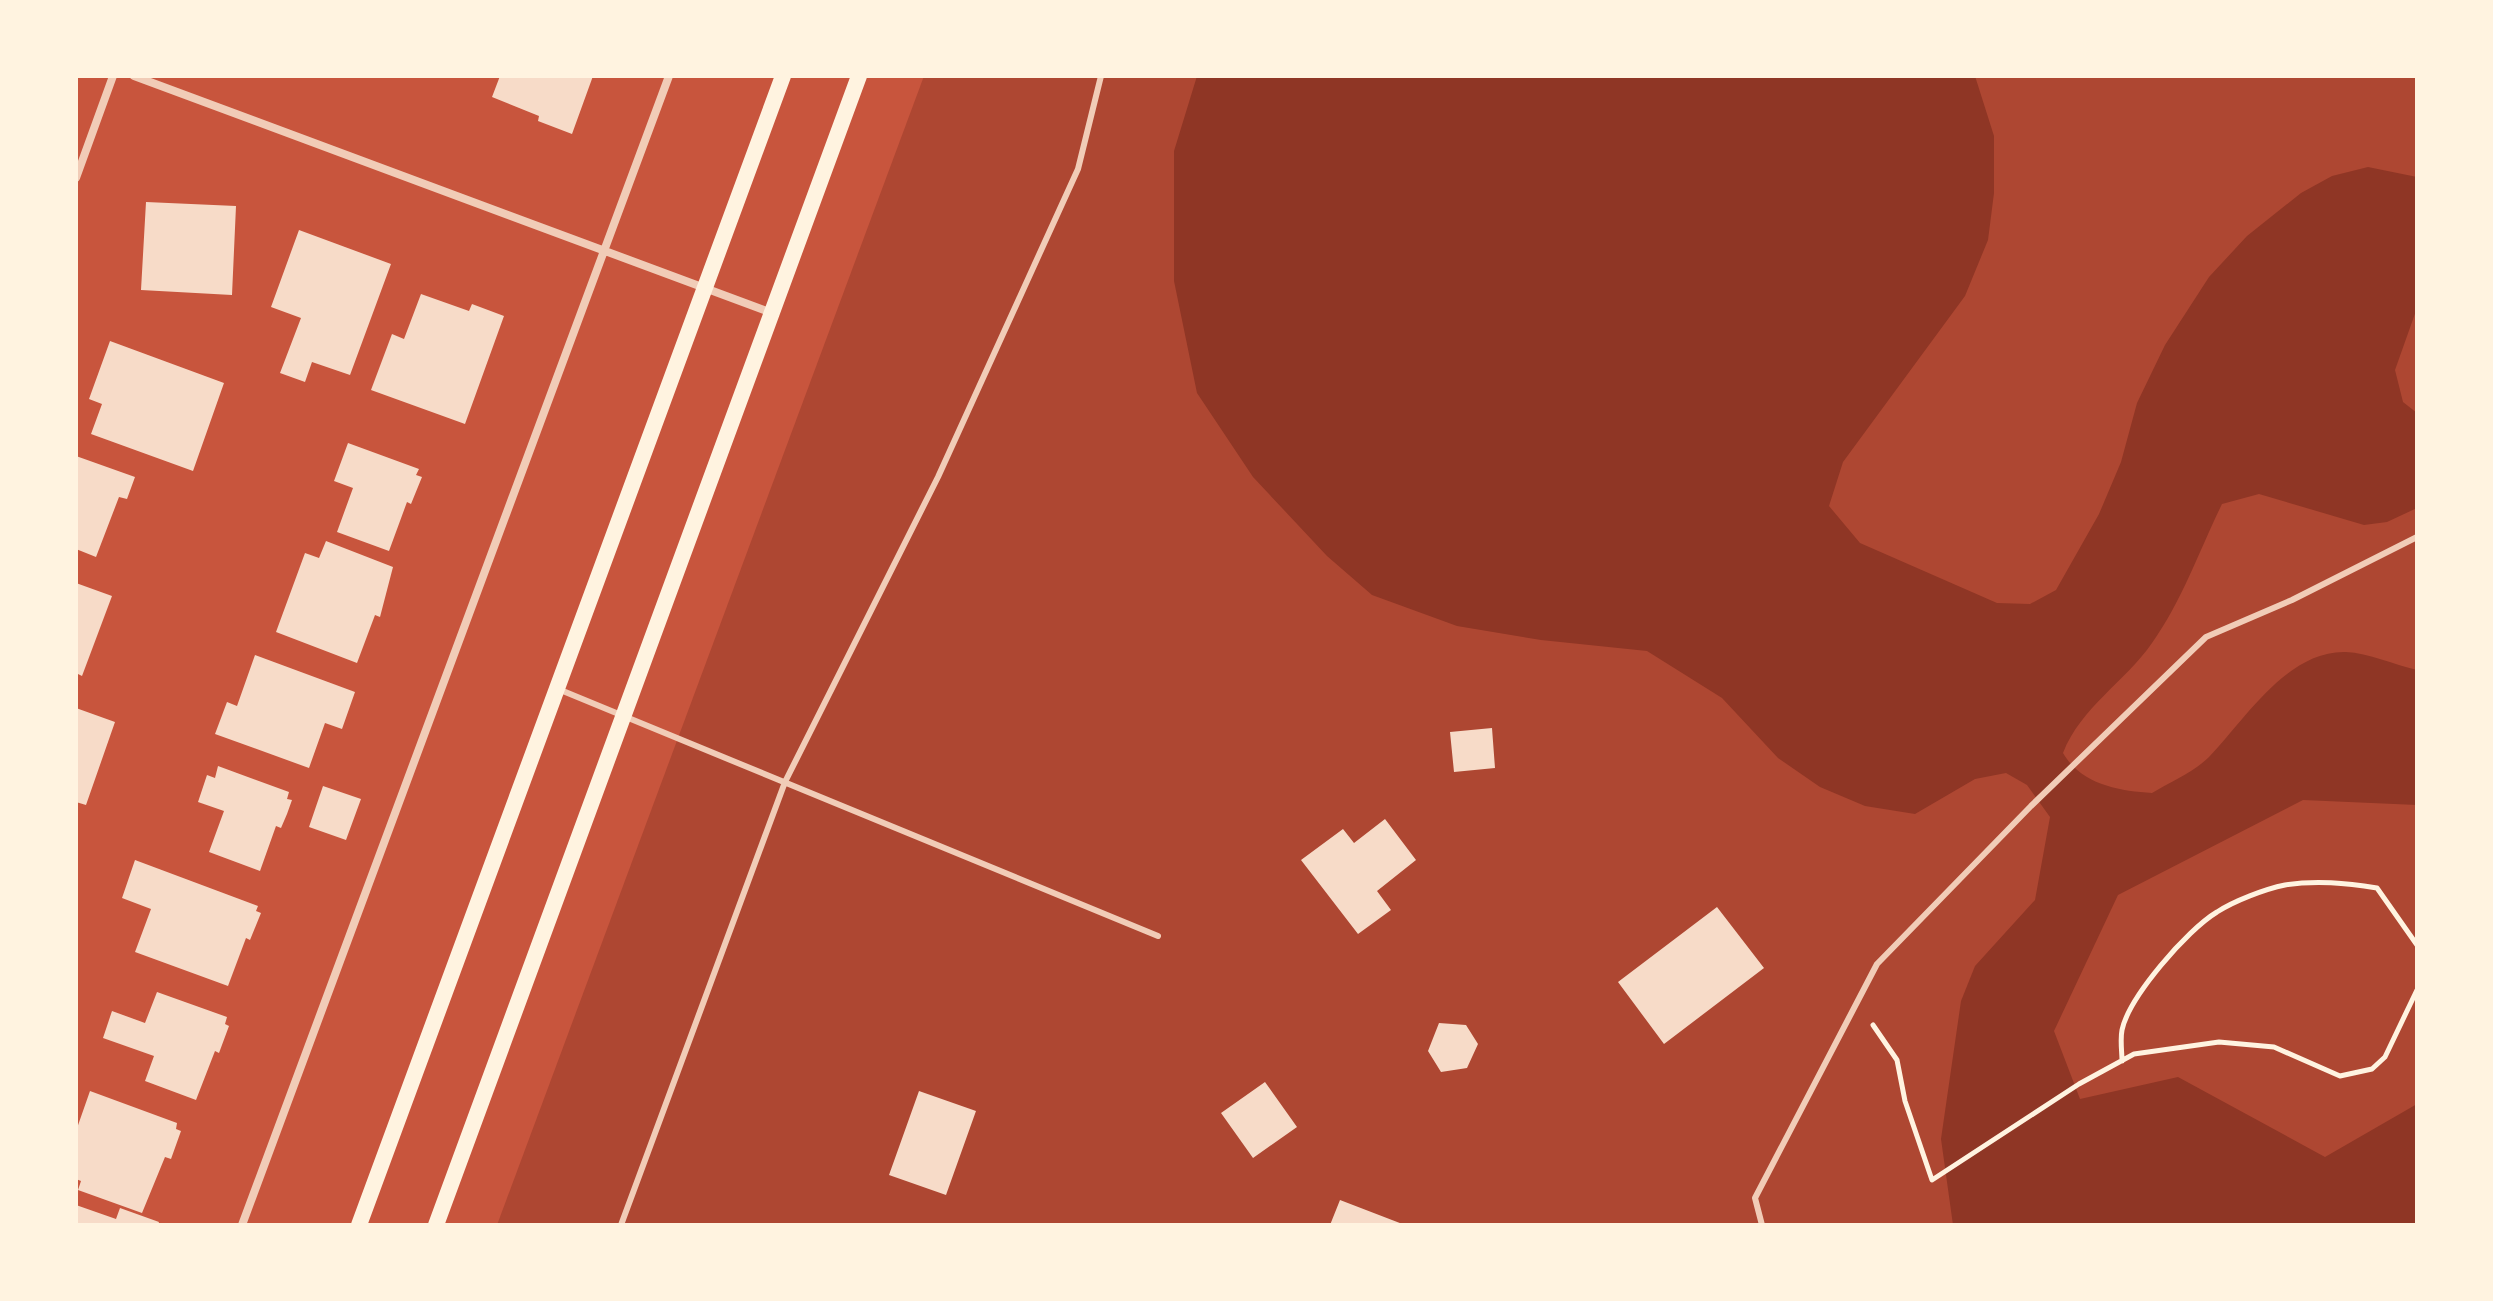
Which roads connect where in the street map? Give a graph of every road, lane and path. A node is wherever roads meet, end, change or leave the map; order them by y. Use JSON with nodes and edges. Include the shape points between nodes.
{"nodes":[{"id":1,"x":113,"y":76,"type":"edge"},
{"id":2,"x":134,"y":76,"type":"edge"},
{"id":3,"x":669,"y":76,"type":"edge"},
{"id":4,"x":783,"y":76,"type":"edge"},
{"id":5,"x":859,"y":76,"type":"edge"},
{"id":6,"x":1101,"y":76,"type":"edge"},
{"id":7,"x":76,"y":178,"type":"edge"},
{"id":8,"x":604,"y":251,"type":"junction"},
{"id":9,"x":706,"y":287,"type":"junction"},
{"id":10,"x":772,"y":313,"type":"junction"},
{"id":11,"x":2417,"y":537,"type":"edge"},
{"id":12,"x":557,"y":688,"type":"junction"},
{"id":13,"x":624,"y":715,"type":"junction"},
{"id":14,"x":785,"y":782,"type":"junction"},
{"id":15,"x":1158,"y":936,"type":"dead end"},
{"id":16,"x":2417,"y":945,"type":"edge"},
{"id":17,"x":2417,"y":990,"type":"edge"},
{"id":18,"x":1850,"y":1014,"type":"junction"},
{"id":19,"x":2122,"y":1061,"type":"junction"},
{"id":20,"x":242,"y":1225,"type":"edge"},
{"id":21,"x":359,"y":1225,"type":"edge"},
{"id":22,"x":436,"y":1225,"type":"edge"},
{"id":23,"x":621,"y":1225,"type":"edge"},
{"id":24,"x":1762,"y":1225,"type":"edge"}],
"edges":[{"from":1,"to":7,"type":"street"},
{"from":2,"to":8,"type":"street"},
{"from":3,"to":8,"type":"street"},
{"from":4,"to":9,"type":"main road"},
{"from":5,"to":10,"type":"main road"},
{"from":6,"to":14,"type":"lane","via":[[1078,169],[938,477]]},
{"from":8,"to":9,"type":"street"},
{"from":8,"to":20,"type":"street"},
{"from":9,"to":10,"type":"street"},
{"from":9,"to":12,"type":"main road"},
{"from":10,"to":13,"type":"main road"},
{"from":11,"to":18,"type":"lane","via":[[2206,637],[1877,964]]},
{"from":12,"to":13,"type":"lane"},
{"from":12,"to":21,"type":"main road"},
{"from":13,"to":14,"type":"lane"},
{"from":13,"to":22,"type":"main road"},
{"from":14,"to":15,"type":"lane"},
{"from":14,"to":23,"type":"lane"},
{"from":16,"to":19,"type":"path","via":[[2377,888],[2338,882],[2283,885],[2216,912],[2173,953],[2131,1007],[2122,1030]]},
{"from":17,"to":19,"type":"path","via":[[2385,1057],[2372,1069],[2340,1076],[2274,1047],[2219,1042],[2134,1054]]},
{"from":18,"to":19,"type":"path","via":[[1872,1023],[1897,1060],[1932,1180]]},
{"from":18,"to":24,"type":"lane","via":[[1755,1198]]}]}
